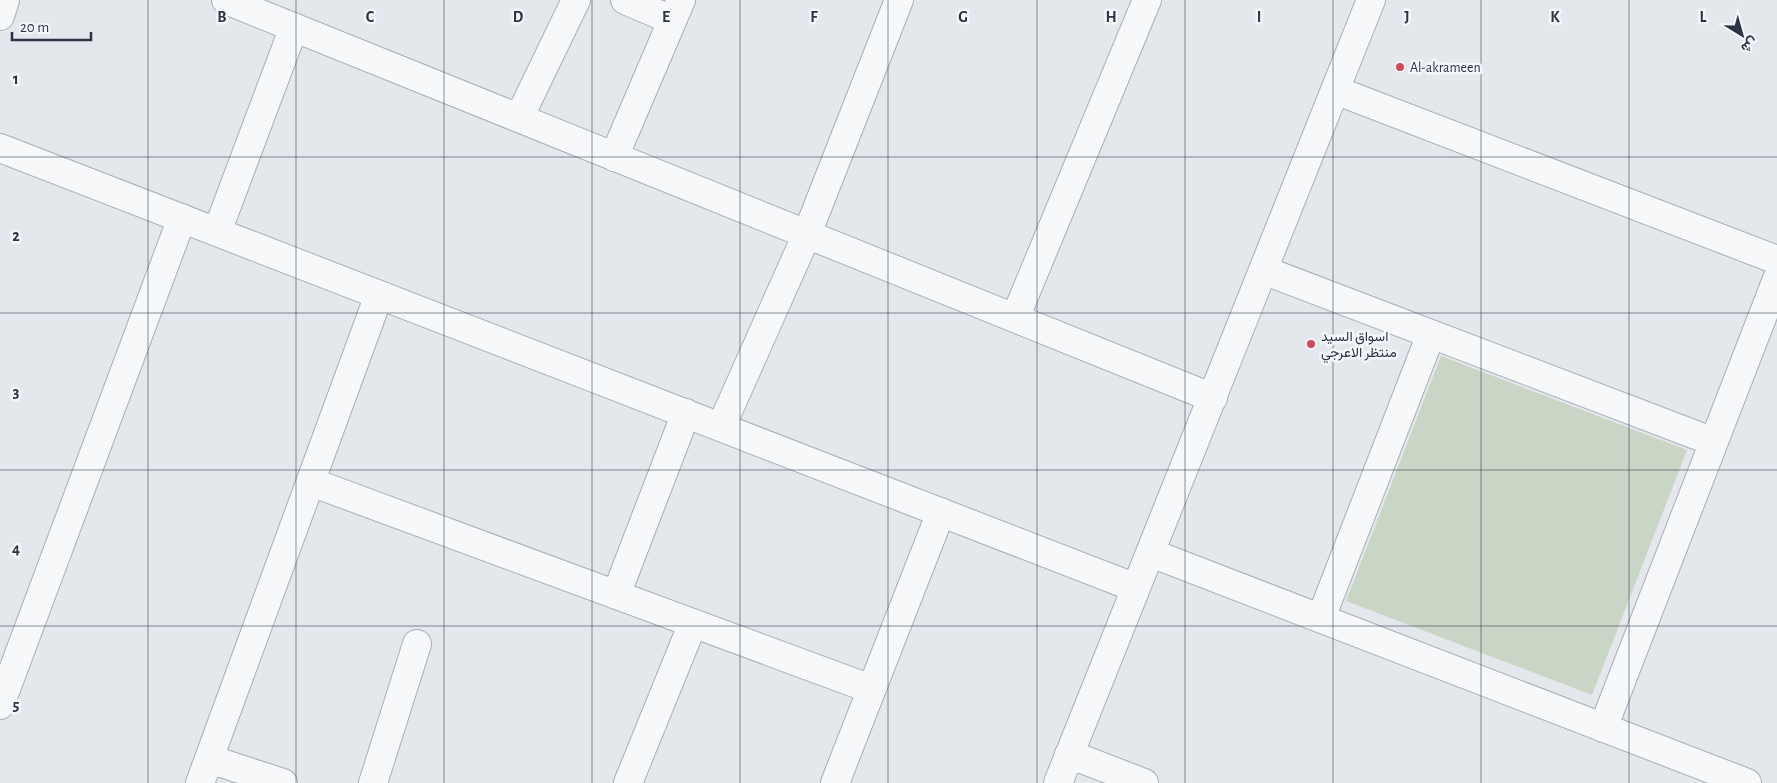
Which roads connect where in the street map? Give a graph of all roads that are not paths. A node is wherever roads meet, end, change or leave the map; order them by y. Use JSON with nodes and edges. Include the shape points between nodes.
{"nodes":[{"id":1,"x":5,"y":0,"type":"edge"},
{"id":2,"x":226,"y":0,"type":"edge"},
{"id":3,"x":576,"y":0,"type":"edge"},
{"id":4,"x":625,"y":0,"type":"edge"},
{"id":5,"x":899,"y":0,"type":"edge"},
{"id":6,"x":1147,"y":0,"type":"edge"},
{"id":7,"x":1372,"y":0,"type":"edge"},
{"id":8,"x":676,"y":10,"type":"edge"},
{"id":9,"x":0,"y":16,"type":"edge"},
{"id":10,"x":284,"y":16,"type":"edge"},
{"id":11,"x":1335,"y":90,"type":"junction"},
{"id":12,"x":519,"y":118,"type":"junction"},
{"id":13,"x":0,"y":148,"type":"edge"},
{"id":14,"x":614,"y":157,"type":"junction"},
{"id":15,"x":182,"y":218,"type":"junction"},
{"id":16,"x":217,"y":232,"type":"junction"},
{"id":17,"x":807,"y":234,"type":"junction"},
{"id":18,"x":1777,"y":260,"type":"edge"},
{"id":19,"x":1263,"y":270,"type":"junction"},
{"id":20,"x":1777,"y":279,"type":"edge"},
{"id":21,"x":379,"y":295,"type":"junction"},
{"id":22,"x":1015,"y":318,"type":"junction"},
{"id":23,"x":1431,"y":334,"type":"junction"},
{"id":24,"x":1212,"y":398,"type":"junction"},
{"id":25,"x":686,"y":413,"type":"junction"},
{"id":26,"x":721,"y":427,"type":"junction"},
{"id":27,"x":1714,"y":442,"type":"junction"},
{"id":28,"x":311,"y":482,"type":"junction"},
{"id":29,"x":941,"y":512,"type":"junction"},
{"id":30,"x":1150,"y":553,"type":"junction"},
{"id":31,"x":1136,"y":588,"type":"junction"},
{"id":32,"x":616,"y":595,"type":"junction"},
{"id":33,"x":1321,"y":618,"type":"junction"},
{"id":34,"x":693,"y":623,"type":"junction"},
{"id":35,"x":417,"y":644,"type":"dead end"},
{"id":36,"x":871,"y":689,"type":"junction"},
{"id":37,"x":0,"y":705,"type":"edge"},
{"id":38,"x":1603,"y":728,"type":"junction"},
{"id":39,"x":1070,"y":754,"type":"junction"},
{"id":40,"x":205,"y":771,"type":"edge"},
{"id":41,"x":284,"y":783,"type":"edge"},
{"id":42,"x":373,"y":783,"type":"edge"},
{"id":43,"x":628,"y":783,"type":"edge"},
{"id":44,"x":835,"y":783,"type":"edge"},
{"id":45,"x":1058,"y":783,"type":"edge"},
{"id":46,"x":1144,"y":783,"type":"edge"},
{"id":47,"x":1747,"y":783,"type":"edge"}],
"edges":[{"from":1,"to":9,"type":"street"},
{"from":2,"to":10,"type":"street"},
{"from":3,"to":12,"type":"street"},
{"from":4,"to":8,"type":"street"},
{"from":5,"to":17,"type":"street"},
{"from":6,"to":22,"type":"street"},
{"from":7,"to":11,"type":"street"},
{"from":8,"to":14,"type":"street"},
{"from":10,"to":12,"type":"street"},
{"from":10,"to":16,"type":"street"},
{"from":11,"to":18,"type":"street"},
{"from":11,"to":19,"type":"street"},
{"from":12,"to":14,"type":"street"},
{"from":13,"to":15,"type":"street"},
{"from":14,"to":17,"type":"street"},
{"from":15,"to":16,"type":"street"},
{"from":15,"to":37,"type":"street"},
{"from":16,"to":21,"type":"street"},
{"from":17,"to":22,"type":"street"},
{"from":17,"to":26,"type":"street"},
{"from":19,"to":23,"type":"street"},
{"from":19,"to":24,"type":"street"},
{"from":20,"to":27,"type":"street"},
{"from":21,"to":25,"type":"street"},
{"from":21,"to":28,"type":"street"},
{"from":22,"to":24,"type":"street"},
{"from":23,"to":27,"type":"street"},
{"from":23,"to":33,"type":"street"},
{"from":24,"to":30,"type":"street"},
{"from":25,"to":26,"type":"street"},
{"from":25,"to":32,"type":"street"},
{"from":26,"to":29,"type":"street"},
{"from":27,"to":38,"type":"street"},
{"from":28,"to":32,"type":"street"},
{"from":28,"to":40,"type":"street"},
{"from":29,"to":31,"type":"street"},
{"from":29,"to":36,"type":"street"},
{"from":30,"to":31,"type":"street"},
{"from":30,"to":33,"type":"street"},
{"from":31,"to":39,"type":"street"},
{"from":32,"to":34,"type":"street"},
{"from":33,"to":38,"type":"street"},
{"from":34,"to":36,"type":"street"},
{"from":34,"to":43,"type":"street"},
{"from":35,"to":42,"type":"street"},
{"from":36,"to":44,"type":"street"},
{"from":38,"to":47,"type":"street"},
{"from":39,"to":45,"type":"street"},
{"from":39,"to":46,"type":"street"},
{"from":40,"to":41,"type":"street"}]}
